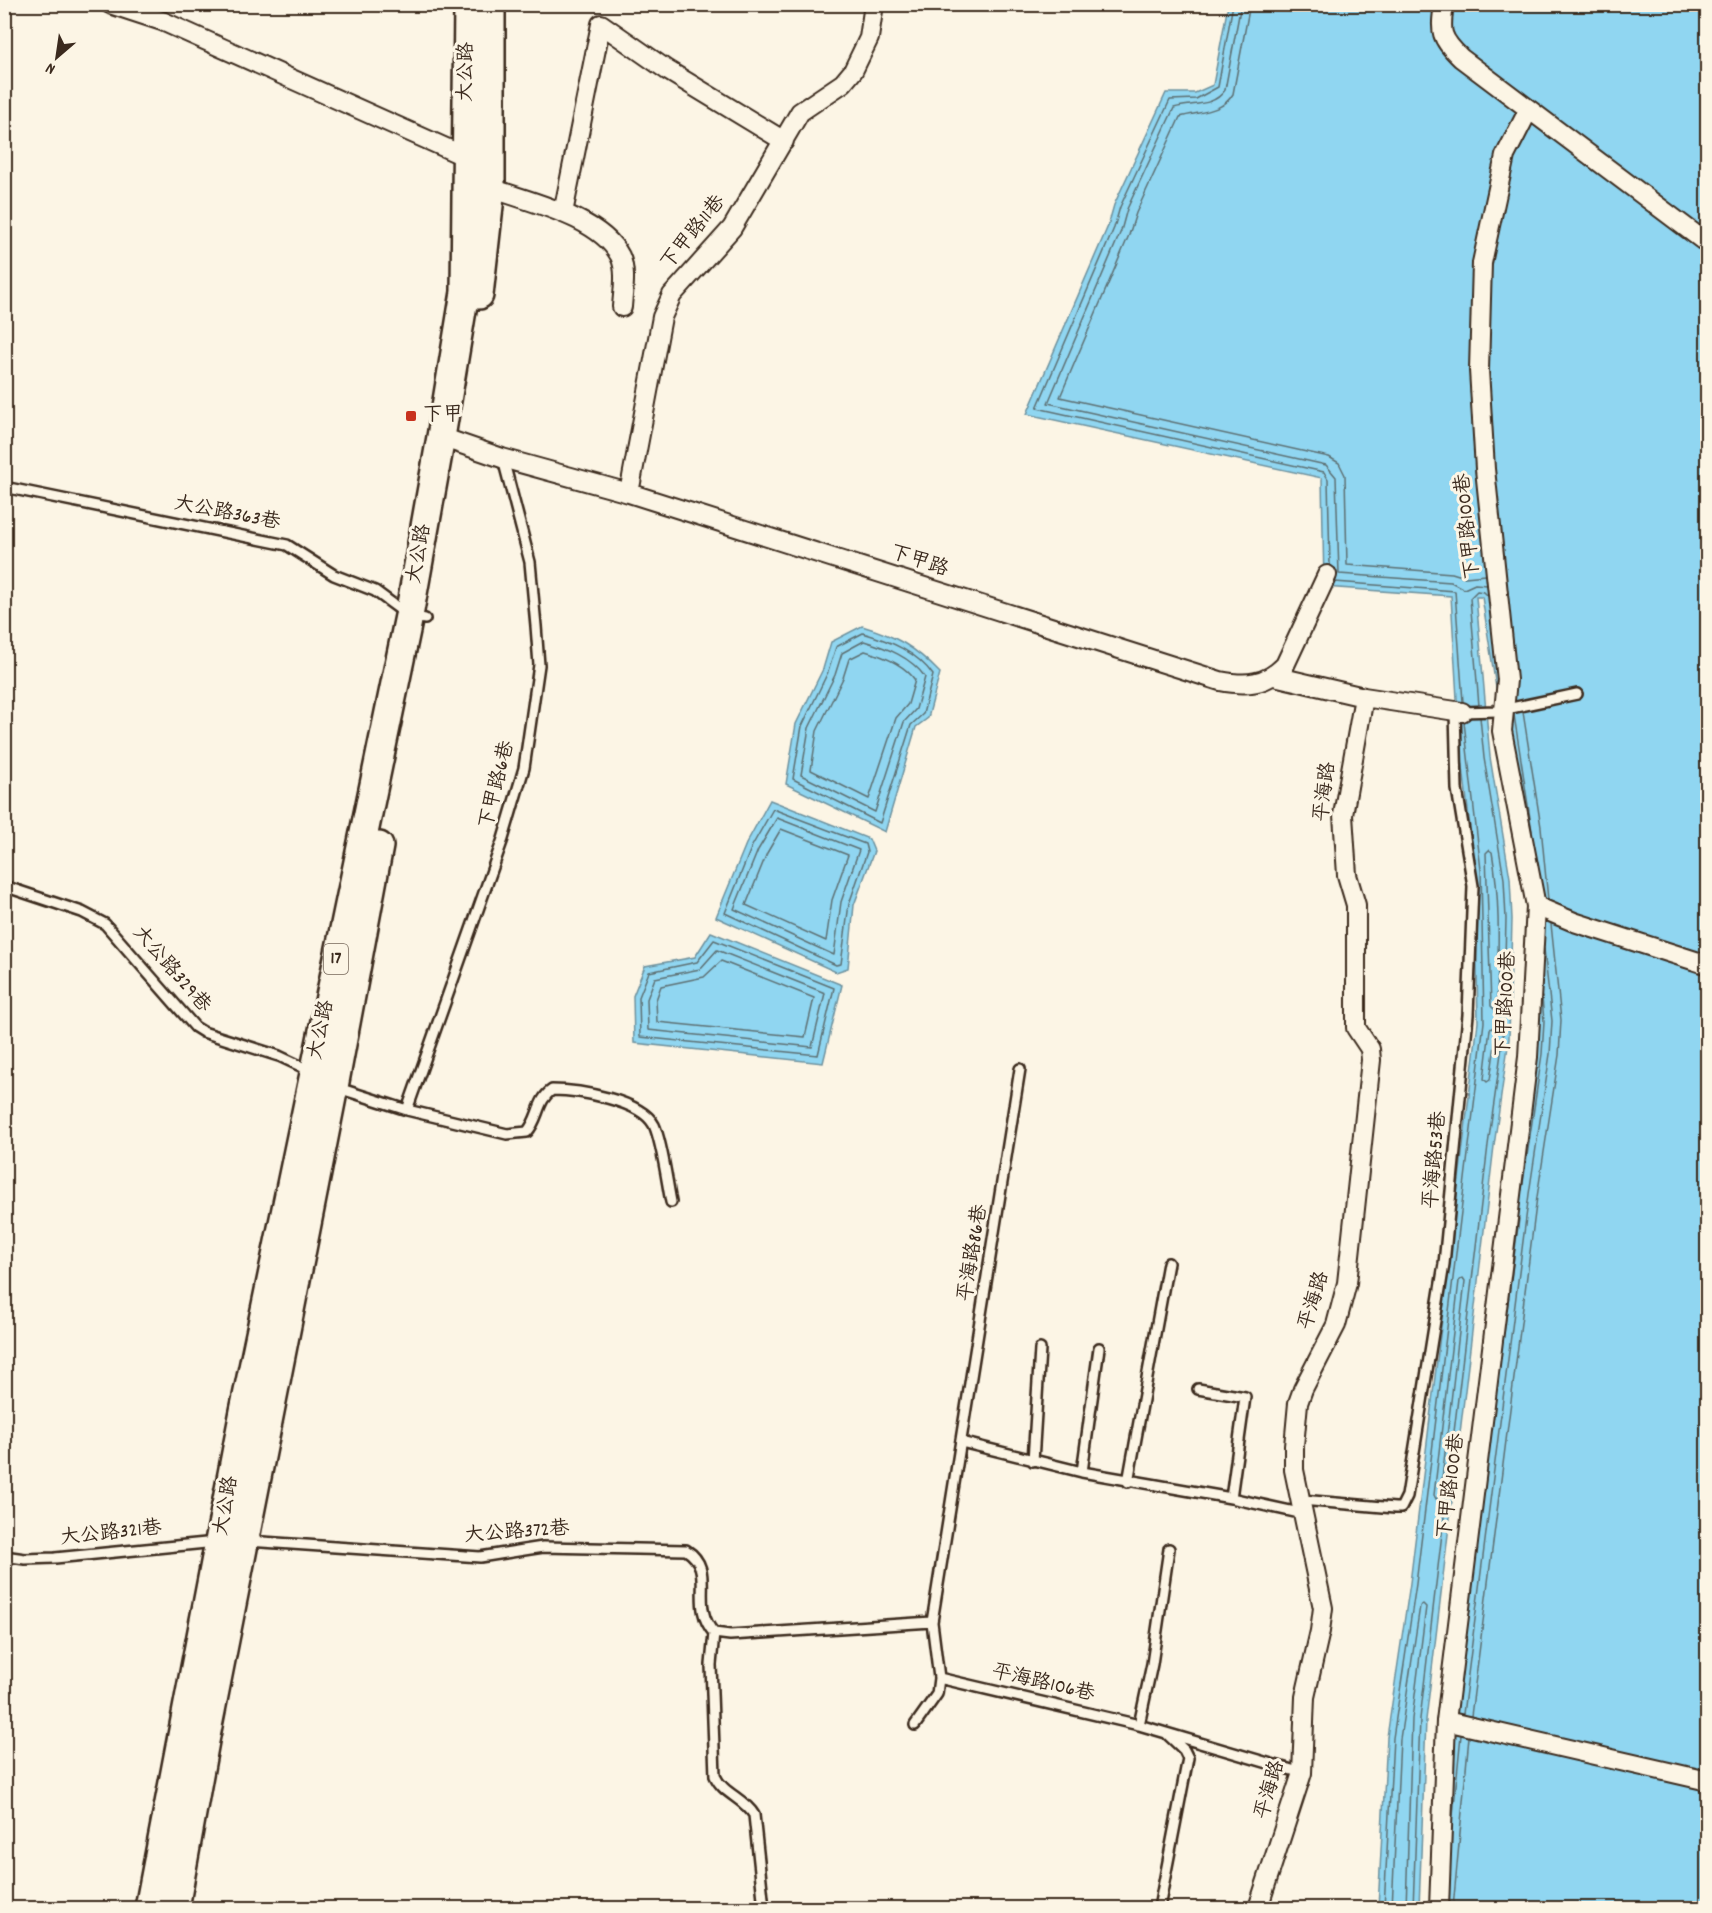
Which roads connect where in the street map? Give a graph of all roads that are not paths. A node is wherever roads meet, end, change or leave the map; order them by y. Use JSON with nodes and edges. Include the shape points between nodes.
{"nodes":[{"id":1,"x":110,"y":4,"type":"edge"},
{"id":2,"x":468,"y":4,"type":"edge"},
{"id":3,"x":491,"y":4,"type":"edge"},
{"id":4,"x":874,"y":4,"type":"edge"},
{"id":5,"x":1444,"y":4,"type":"edge"},
{"id":6,"x":1528,"y":111,"type":"junction"},
{"id":7,"x":784,"y":141,"type":"junction"},
{"id":8,"x":466,"y":157,"type":"junction"},
{"id":9,"x":491,"y":188,"type":"junction"},
{"id":10,"x":563,"y":213,"type":"junction"},
{"id":11,"x":1707,"y":244,"type":"edge"},
{"id":12,"x":622,"y":307,"type":"dead end"},
{"id":13,"x":449,"y":440,"type":"junction"},
{"id":14,"x":502,"y":458,"type":"junction"},
{"id":15,"x":4,"y":488,"type":"edge"},
{"id":16,"x":629,"y":493,"type":"junction"},
{"id":17,"x":1327,"y":575,"type":"dead end"},
{"id":18,"x":417,"y":617,"type":"junction"},
{"id":19,"x":1274,"y":676,"type":"junction"},
{"id":20,"x":1577,"y":694,"type":"dead end"},
{"id":21,"x":1364,"y":697,"type":"junction"},
{"id":22,"x":1500,"y":711,"type":"junction"},
{"id":23,"x":1459,"y":712,"type":"junction"},
{"id":24,"x":4,"y":886,"type":"edge"},
{"id":25,"x":1536,"y":906,"type":"junction"},
{"id":26,"x":1707,"y":965,"type":"edge"},
{"id":27,"x":1020,"y":1069,"type":"dead end"},
{"id":28,"x":324,"y":1080,"type":"junction"},
{"id":29,"x":407,"y":1110,"type":"junction"},
{"id":30,"x":671,"y":1202,"type":"dead end"},
{"id":31,"x":1168,"y":1263,"type":"dead end"},
{"id":32,"x":1099,"y":1348,"type":"dead end"},
{"id":33,"x":1040,"y":1349,"type":"dead end"},
{"id":34,"x":1198,"y":1389,"type":"dead end"},
{"id":35,"x":961,"y":1442,"type":"junction"},
{"id":36,"x":1033,"y":1461,"type":"junction"},
{"id":37,"x":1082,"y":1472,"type":"junction"},
{"id":38,"x":1128,"y":1482,"type":"junction"},
{"id":39,"x":1231,"y":1498,"type":"junction"},
{"id":40,"x":1302,"y":1507,"type":"junction"},
{"id":41,"x":233,"y":1541,"type":"junction"},
{"id":42,"x":1169,"y":1549,"type":"dead end"},
{"id":43,"x":4,"y":1556,"type":"edge"},
{"id":44,"x":932,"y":1622,"type":"junction"},
{"id":45,"x":714,"y":1633,"type":"junction"},
{"id":46,"x":939,"y":1678,"type":"junction"},
{"id":47,"x":1446,"y":1720,"type":"junction"},
{"id":48,"x":915,"y":1725,"type":"dead end"},
{"id":49,"x":1139,"y":1725,"type":"junction"},
{"id":50,"x":1166,"y":1733,"type":"junction"},
{"id":51,"x":1302,"y":1773,"type":"junction"},
{"id":52,"x":1707,"y":1780,"type":"edge"},
{"id":53,"x":149,"y":1908,"type":"edge"},
{"id":54,"x":175,"y":1908,"type":"edge"},
{"id":55,"x":764,"y":1908,"type":"edge"},
{"id":56,"x":1159,"y":1908,"type":"edge"},
{"id":57,"x":1258,"y":1908,"type":"edge"},
{"id":58,"x":1439,"y":1908,"type":"edge"}],
"edges":[{"from":1,"to":8,"type":"street","via":[[162,21]]},
{"from":2,"to":8,"type":"main road","name":"大公路","number":"17"},
{"from":3,"to":9,"type":"main road","name":"大公路","number":"17"},
{"from":4,"to":7,"type":"street","name":"下甲路11巷","via":[[869,38],[853,71],[843,83],[800,112]]},
{"from":5,"to":6,"type":"street","via":[[1441,28],[1445,43]]},
{"from":6,"to":11,"type":"street"},
{"from":6,"to":22,"type":"street","name":"下甲路100巷","via":[[1505,156],[1482,264],[1479,370],[1507,680]]},
{"from":7,"to":10,"type":"street","via":[[667,70],[601,24]]},
{"from":7,"to":16,"type":"street","name":"下甲路11巷","via":[[732,228],[672,295],[662,316]]},
{"from":8,"to":13,"type":"main road","name":"大公路","number":"17","via":[[465,292]]},
{"from":9,"to":10,"type":"street"},
{"from":9,"to":13,"type":"main road","name":"大公路","number":"17","via":[[485,253]]},
{"from":10,"to":12,"type":"street","via":[[602,236],[620,256],[624,276]]},
{"from":13,"to":14,"type":"street","name":"下甲路"},
{"from":13,"to":18,"type":"main road","name":"大公路","number":"17"},
{"from":14,"to":16,"type":"street","name":"下甲路"},
{"from":14,"to":29,"type":"lane","name":"下甲路6巷","via":[[530,562],[536,626],[538,665],[524,768],[503,839]]},
{"from":15,"to":18,"type":"lane","name":"大公路363巷","via":[[287,545]]},
{"from":16,"to":19,"type":"street","name":"下甲路","via":[[1220,681],[1259,683]]},
{"from":17,"to":19,"type":"street","via":[[1286,665]]},
{"from":18,"to":28,"type":"main road","name":"大公路","number":"17"},
{"from":19,"to":21,"type":"street"},
{"from":20,"to":22,"type":"lane"},
{"from":21,"to":23,"type":"street"},
{"from":21,"to":40,"type":"street","name":"平海路","via":[[1343,815],[1347,875],[1356,905],[1356,1028],[1370,1049],[1371,1060],[1344,1300],[1298,1403],[1294,1470]]},
{"from":22,"to":23,"type":"lane"},
{"from":22,"to":25,"type":"street","name":"下甲路100巷"},
{"from":23,"to":40,"type":"lane","name":"平海路53巷","via":[[1457,789],[1473,886],[1468,1015],[1444,1264],[1407,1496],[1401,1508]]},
{"from":24,"to":28,"type":"lane","name":"大公路329巷","via":[[82,912],[105,924],[203,1032],[279,1056]]},
{"from":25,"to":26,"type":"street"},
{"from":25,"to":47,"type":"street","name":"下甲路100巷","via":[[1528,1057]]},
{"from":27,"to":35,"type":"lane","name":"平海路86巷"},
{"from":28,"to":29,"type":"lane","name":"大公路329巷"},
{"from":28,"to":41,"type":"main road","name":"大公路","number":"17","via":[[244,1411]]},
{"from":29,"to":30,"type":"lane","name":"大公路329巷","via":[[520,1134],[534,1124],[541,1101],[552,1090],[617,1101],[634,1107],[654,1126]]},
{"from":31,"to":38,"type":"lane"},
{"from":32,"to":37,"type":"lane"},
{"from":33,"to":36,"type":"lane"},
{"from":34,"to":39,"type":"lane","via":[[1245,1397]]},
{"from":35,"to":36,"type":"lane"},
{"from":35,"to":44,"type":"lane","name":"平海路86巷"},
{"from":36,"to":37,"type":"lane"},
{"from":37,"to":38,"type":"lane"},
{"from":38,"to":39,"type":"lane"},
{"from":39,"to":40,"type":"lane"},
{"from":40,"to":51,"type":"street","name":"平海路","via":[[1323,1608],[1305,1697]]},
{"from":41,"to":43,"type":"lane","name":"大公路321巷","via":[[56,1558]]},
{"from":41,"to":45,"type":"lane","name":"大公路372巷","via":[[480,1557],[543,1547],[686,1550],[697,1557],[702,1567],[702,1614]]},
{"from":41,"to":53,"type":"main road","name":"大公路","number":"17"},
{"from":41,"to":54,"type":"main road","name":"大公路","number":"17","via":[[205,1741]]},
{"from":42,"to":49,"type":"lane"},
{"from":44,"to":45,"type":"lane"},
{"from":44,"to":46,"type":"lane","name":"平海路86巷"},
{"from":45,"to":55,"type":"lane","via":[[711,1665],[715,1776],[720,1786],[749,1806],[754,1815]]},
{"from":46,"to":48,"type":"lane","name":"平海路86巷","via":[[937,1694]]},
{"from":46,"to":49,"type":"lane","name":"平海路106巷"},
{"from":47,"to":52,"type":"street"},
{"from":47,"to":58,"type":"street","name":"下甲路100巷"},
{"from":49,"to":50,"type":"lane","name":"平海路106巷"},
{"from":50,"to":51,"type":"lane","name":"平海路106巷"},
{"from":50,"to":56,"type":"lane","via":[[1188,1758]]},
{"from":51,"to":57,"type":"street","name":"平海路"}]}
